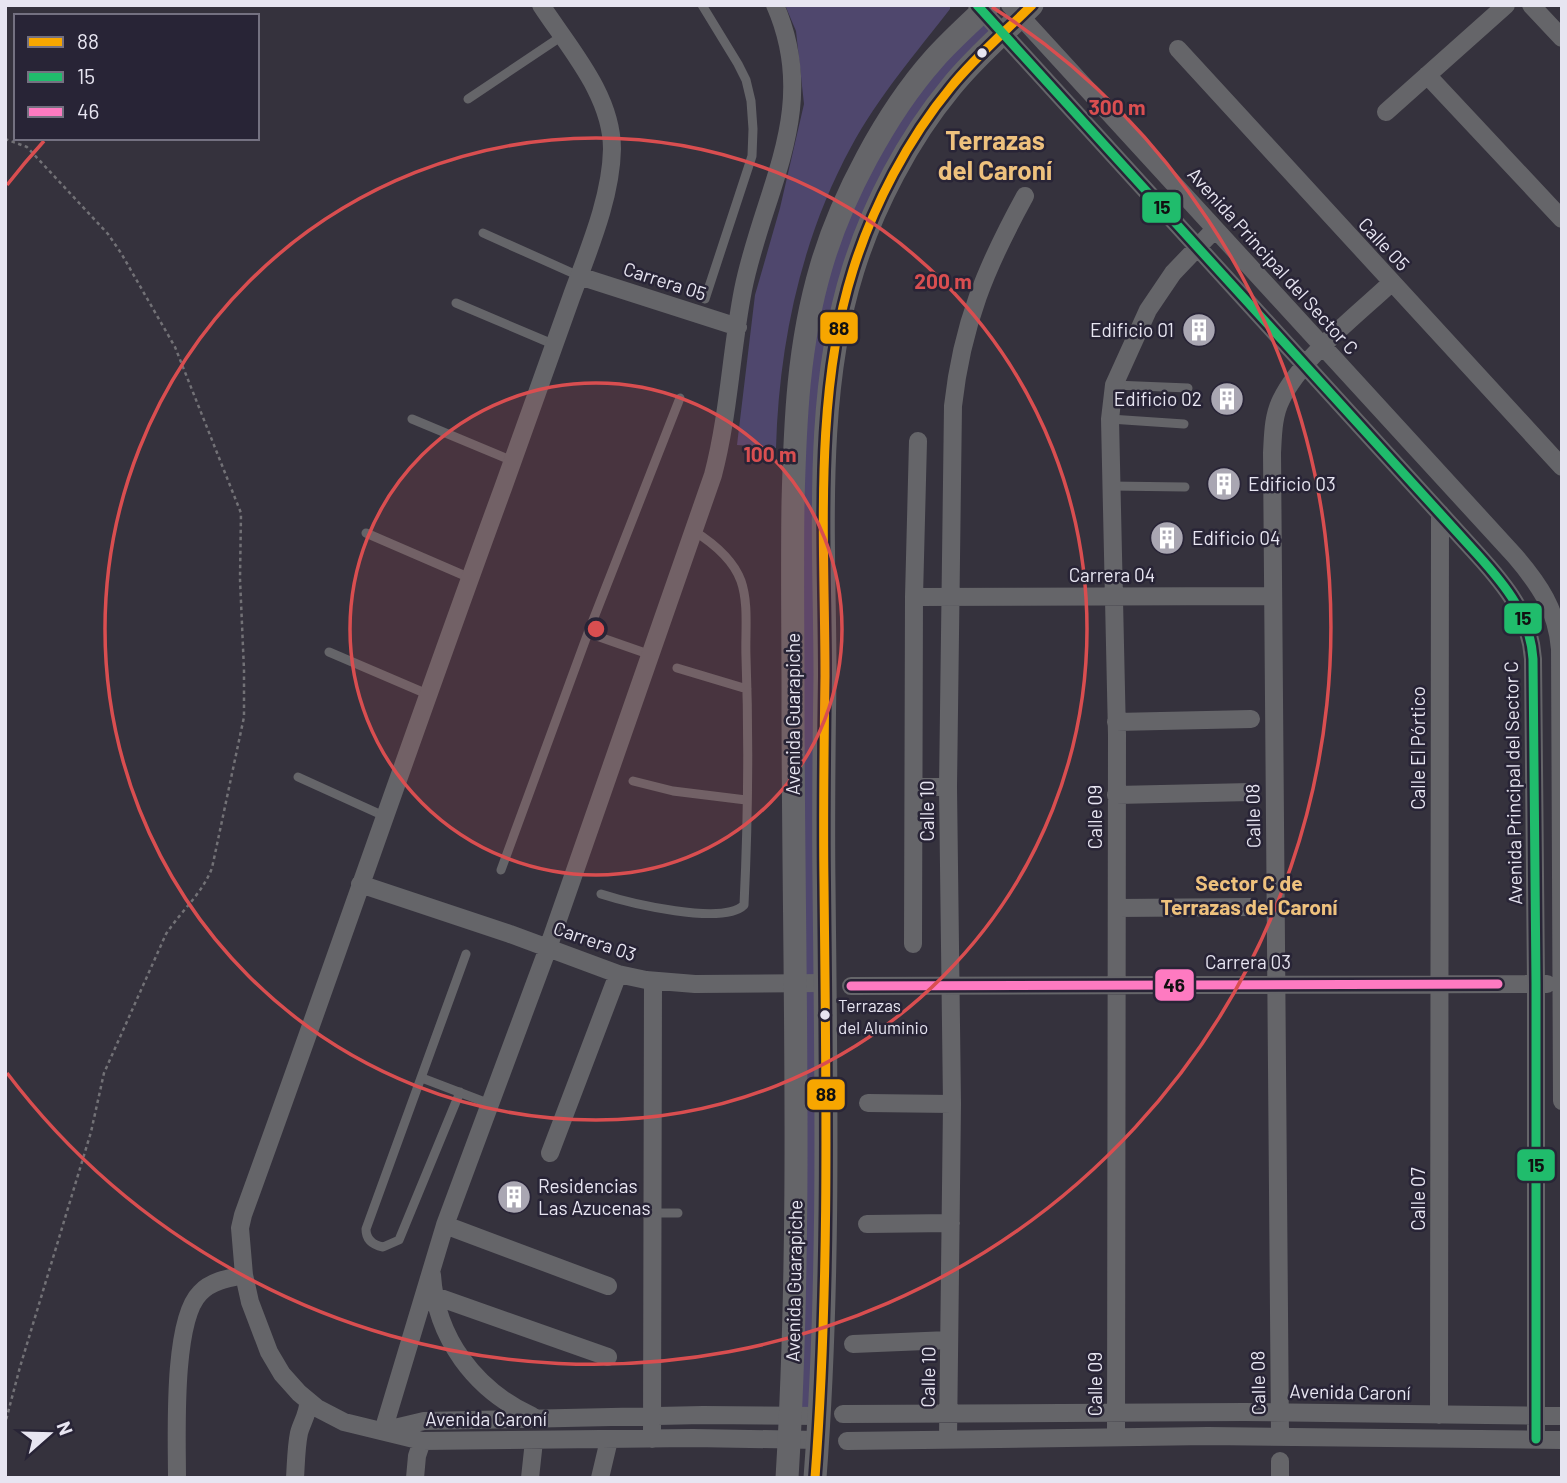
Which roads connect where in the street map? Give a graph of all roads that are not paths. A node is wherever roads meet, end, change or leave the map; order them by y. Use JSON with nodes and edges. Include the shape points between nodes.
{"nodes":[{"id":1,"x":541,"y":5,"type":"edge"},
{"id":2,"x":702,"y":5,"type":"edge"},
{"id":3,"x":775,"y":5,"type":"edge"},
{"id":4,"x":1506,"y":5,"type":"edge"},
{"id":5,"x":1531,"y":5,"type":"edge"},
{"id":6,"x":982,"y":7,"type":"edge"},
{"id":7,"x":1021,"y":9,"type":"edge"},
{"id":8,"x":1002,"y":34,"type":"junction"},
{"id":9,"x":562,"y":36,"type":"junction"},
{"id":10,"x":1562,"y":38,"type":"edge"},
{"id":11,"x":1178,"y":48,"type":"dead end"},
{"id":12,"x":1427,"y":75,"type":"junction"},
{"id":13,"x":468,"y":99,"type":"dead end"},
{"id":14,"x":1386,"y":112,"type":"dead end"},
{"id":15,"x":1025,"y":196,"type":"dead end"},
{"id":16,"x":1562,"y":219,"type":"edge"},
{"id":17,"x":1215,"y":229,"type":"junction"},
{"id":18,"x":483,"y":233,"type":"dead end"},
{"id":19,"x":1196,"y":248,"type":"junction"},
{"id":20,"x":579,"y":276,"type":"junction"},
{"id":21,"x":1391,"y":283,"type":"junction"},
{"id":22,"x":705,"y":299,"type":"dead end"},
{"id":23,"x":456,"y":303,"type":"dead end"},
{"id":24,"x":738,"y":327,"type":"junction"},
{"id":25,"x":555,"y":345,"type":"junction"},
{"id":26,"x":1323,"y":347,"type":"junction"},
{"id":27,"x":1305,"y":366,"type":"junction"},
{"id":28,"x":1114,"y":384,"type":"junction"},
{"id":29,"x":1188,"y":388,"type":"dead end"},
{"id":30,"x":680,"y":398,"type":"dead end"},
{"id":31,"x":412,"y":419,"type":"dead end"},
{"id":32,"x":1110,"y":419,"type":"junction"},
{"id":33,"x":1184,"y":424,"type":"dead end"},
{"id":34,"x":918,"y":441,"type":"dead end"},
{"id":35,"x":513,"y":461,"type":"junction"},
{"id":36,"x":1562,"y":467,"type":"edge"},
{"id":37,"x":1111,"y":486,"type":"junction"},
{"id":38,"x":1185,"y":487,"type":"dead end"},
{"id":39,"x":1440,"y":513,"type":"junction"},
{"id":40,"x":695,"y":531,"type":"junction"},
{"id":41,"x":366,"y":533,"type":"dead end"},
{"id":42,"x":470,"y":578,"type":"junction"},
{"id":43,"x":1114,"y":595,"type":"junction"},
{"id":44,"x":951,"y":596,"type":"junction"},
{"id":45,"x":1272,"y":596,"type":"junction"},
{"id":46,"x":914,"y":597,"type":"junction"},
{"id":47,"x":588,"y":633,"type":"junction"},
{"id":48,"x":329,"y":652,"type":"dead end"},
{"id":49,"x":651,"y":655,"type":"junction"},
{"id":50,"x":677,"y":668,"type":"dead end"},
{"id":51,"x":747,"y":689,"type":"junction"},
{"id":52,"x":427,"y":694,"type":"junction"},
{"id":53,"x":1251,"y":719,"type":"dead end"},
{"id":54,"x":1116,"y":722,"type":"junction"},
{"id":55,"x":298,"y":777,"type":"dead end"},
{"id":56,"x":633,"y":781,"type":"dead end"},
{"id":57,"x":914,"y":787,"type":"junction"},
{"id":58,"x":948,"y":788,"type":"junction"},
{"id":59,"x":1251,"y":792,"type":"dead end"},
{"id":60,"x":1116,"y":794,"type":"junction"},
{"id":61,"x":746,"y":800,"type":"junction"},
{"id":62,"x":384,"y":817,"type":"junction"},
{"id":63,"x":501,"y":870,"type":"dead end"},
{"id":64,"x":360,"y":884,"type":"junction"},
{"id":65,"x":601,"y":894,"type":"dead end"},
{"id":66,"x":1253,"y":907,"type":"dead end"},
{"id":67,"x":1116,"y":908,"type":"junction"},
{"id":68,"x":913,"y":944,"type":"dead end"},
{"id":69,"x":548,"y":948,"type":"junction"},
{"id":70,"x":466,"y":954,"type":"dead end"},
{"id":71,"x":618,"y":974,"type":"junction"},
{"id":72,"x":653,"y":981,"type":"junction"},
{"id":73,"x":794,"y":983,"type":"junction"},
{"id":74,"x":825,"y":983,"type":"junction"},
{"id":75,"x":1276,"y":983,"type":"junction"},
{"id":76,"x":1561,"y":983,"type":"edge"},
{"id":77,"x":1117,"y":984,"type":"junction"},
{"id":78,"x":1438,"y":984,"type":"junction"},
{"id":79,"x":1536,"y":984,"type":"junction"},
{"id":80,"x":951,"y":985,"type":"junction"},
{"id":81,"x":851,"y":986,"type":"dead end"},
{"id":82,"x":422,"y":1078,"type":"junction"},
{"id":83,"x":460,"y":1093,"type":"junction"},
{"id":84,"x":1562,"y":1101,"type":"edge"},
{"id":85,"x":868,"y":1103,"type":"dead end"},
{"id":86,"x":490,"y":1104,"type":"junction"},
{"id":87,"x":952,"y":1104,"type":"junction"},
{"id":88,"x":550,"y":1153,"type":"dead end"},
{"id":89,"x":653,"y":1213,"type":"junction"},
{"id":90,"x":678,"y":1213,"type":"dead end"},
{"id":91,"x":951,"y":1223,"type":"junction"},
{"id":92,"x":867,"y":1224,"type":"dead end"},
{"id":93,"x":445,"y":1225,"type":"junction"},
{"id":94,"x":432,"y":1266,"type":"junction"},
{"id":95,"x":244,"y":1275,"type":"junction"},
{"id":96,"x":608,"y":1286,"type":"dead end"},
{"id":97,"x":435,"y":1296,"type":"junction"},
{"id":98,"x":949,"y":1340,"type":"junction"},
{"id":99,"x":853,"y":1343,"type":"dead end"},
{"id":100,"x":608,"y":1357,"type":"dead end"},
{"id":101,"x":308,"y":1401,"type":"junction"},
{"id":102,"x":1116,"y":1412,"type":"junction"},
{"id":103,"x":1280,"y":1413,"type":"junction"},
{"id":104,"x":843,"y":1414,"type":"dead end"},
{"id":105,"x":948,"y":1414,"type":"junction"},
{"id":106,"x":791,"y":1415,"type":"junction"},
{"id":107,"x":1438,"y":1415,"type":"junction"},
{"id":108,"x":653,"y":1416,"type":"junction"},
{"id":109,"x":820,"y":1416,"type":"junction"},
{"id":110,"x":1536,"y":1416,"type":"junction"},
{"id":111,"x":1562,"y":1417,"type":"edge"},
{"id":112,"x":538,"y":1419,"type":"junction"},
{"id":113,"x":383,"y":1431,"type":"junction"},
{"id":114,"x":1280,"y":1436,"type":"junction"},
{"id":115,"x":1116,"y":1437,"type":"junction"},
{"id":116,"x":789,"y":1438,"type":"junction"},
{"id":117,"x":652,"y":1439,"type":"junction"},
{"id":118,"x":1536,"y":1439,"type":"junction"},
{"id":119,"x":608,"y":1440,"type":"junction"},
{"id":120,"x":818,"y":1440,"type":"junction"},
{"id":121,"x":948,"y":1440,"type":"junction"},
{"id":122,"x":1562,"y":1440,"type":"edge"},
{"id":123,"x":422,"y":1441,"type":"junction"},
{"id":124,"x":534,"y":1441,"type":"junction"},
{"id":125,"x":847,"y":1441,"type":"dead end"},
{"id":126,"x":177,"y":1478,"type":"edge"},
{"id":127,"x":295,"y":1478,"type":"edge"},
{"id":128,"x":415,"y":1478,"type":"edge"},
{"id":129,"x":530,"y":1478,"type":"edge"},
{"id":130,"x":600,"y":1478,"type":"edge"},
{"id":131,"x":787,"y":1478,"type":"edge"},
{"id":132,"x":815,"y":1478,"type":"edge"}],
"edges":[{"from":1,"to":9,"type":"street"},
{"from":2,"to":22,"type":"lane","via":[[746,80],[753,129],[752,156]]},
{"from":3,"to":24,"type":"street","via":[[793,65],[791,118],[750,261]]},
{"from":4,"to":12,"type":"street"},
{"from":5,"to":10,"type":"street"},
{"from":6,"to":8,"type":"street","name":"Avenida Principal del Sector C"},
{"from":6,"to":73,"type":"street","name":"Avenida Guarapiche","via":[[914,84],[853,185],[822,263],[803,340],[796,410],[793,545]]},
{"from":7,"to":8,"type":"street","name":"Avenida Guarapiche"},
{"from":7,"to":17,"type":"street","name":"Avenida Principal del Sector C"},
{"from":8,"to":19,"type":"street","name":"Avenida Principal del Sector C"},
{"from":8,"to":74,"type":"street","name":"Avenida Guarapiche","via":[[948,90],[898,168],[855,265],[837,332],[825,481]]},
{"from":9,"to":13,"type":"lane"},
{"from":9,"to":20,"type":"street","via":[[596,90],[612,144],[606,192]]},
{"from":11,"to":21,"type":"street","name":"Calle 05"},
{"from":12,"to":14,"type":"street"},
{"from":12,"to":16,"type":"street"},
{"from":15,"to":44,"type":"street","name":"Calle 10","via":[[977,294],[957,368]]},
{"from":17,"to":19,"type":"street","name":"Calle 09"},
{"from":17,"to":26,"type":"street","name":"Avenida Principal del Sector C"},
{"from":18,"to":20,"type":"lane"},
{"from":19,"to":27,"type":"street","name":"Avenida Principal del Sector C"},
{"from":19,"to":28,"type":"street","name":"Calle 09","via":[[1148,310]]},
{"from":20,"to":24,"type":"street","name":"Carrera 05"},
{"from":20,"to":25,"type":"street"},
{"from":21,"to":26,"type":"street","name":"Calle 08"},
{"from":21,"to":36,"type":"street","name":"Calle 05"},
{"from":23,"to":25,"type":"lane"},
{"from":24,"to":40,"type":"street","via":[[719,452]]},
{"from":25,"to":35,"type":"street"},
{"from":26,"to":27,"type":"street","name":"Calle 08"},
{"from":26,"to":76,"type":"street","name":"Avenida Principal del Sector C","via":[[1515,556],[1549,603],[1560,649]]},
{"from":27,"to":39,"type":"street","name":"Avenida Principal del Sector C"},
{"from":27,"to":45,"type":"street","name":"Calle 08","via":[[1280,401],[1275,418]]},
{"from":28,"to":29,"type":"lane"},
{"from":28,"to":32,"type":"street","name":"Calle 09"},
{"from":30,"to":47,"type":"lane"},
{"from":31,"to":35,"type":"lane"},
{"from":32,"to":33,"type":"lane"},
{"from":32,"to":37,"type":"street","name":"Calle 09"},
{"from":34,"to":46,"type":"street"},
{"from":35,"to":42,"type":"street"},
{"from":37,"to":38,"type":"lane"},
{"from":37,"to":43,"type":"street","name":"Calle 09"},
{"from":39,"to":78,"type":"street","name":"Calle El Pórtico"},
{"from":39,"to":79,"type":"street","name":"Avenida Principal del Sector C","via":[[1512,595],[1532,645]]},
{"from":40,"to":49,"type":"street"},
{"from":40,"to":51,"type":"lane","via":[[724,554],[742,583]]},
{"from":41,"to":42,"type":"lane"},
{"from":42,"to":52,"type":"street"},
{"from":43,"to":44,"type":"street","name":"Carrera 04"},
{"from":43,"to":45,"type":"street","name":"Carrera 04"},
{"from":43,"to":54,"type":"street","name":"Calle 09"},
{"from":44,"to":46,"type":"street","name":"Carrera 04"},
{"from":44,"to":58,"type":"street","name":"Calle 10"},
{"from":45,"to":75,"type":"street","name":"Calle 08"},
{"from":46,"to":57,"type":"street"},
{"from":47,"to":49,"type":"lane"},
{"from":47,"to":63,"type":"lane"},
{"from":48,"to":52,"type":"lane"},
{"from":49,"to":69,"type":"street"},
{"from":50,"to":51,"type":"lane"},
{"from":51,"to":61,"type":"lane"},
{"from":52,"to":62,"type":"street"},
{"from":53,"to":54,"type":"street"},
{"from":54,"to":60,"type":"street","name":"Calle 09"},
{"from":55,"to":62,"type":"lane"},
{"from":56,"to":61,"type":"lane","via":[[673,792]]},
{"from":57,"to":58,"type":"street"},
{"from":57,"to":68,"type":"street"},
{"from":58,"to":80,"type":"street","name":"Calle 10"},
{"from":59,"to":60,"type":"street"},
{"from":60,"to":67,"type":"street","name":"Calle 09"},
{"from":61,"to":65,"type":"lane","via":[[744,905],[738,910],[682,911]]},
{"from":62,"to":64,"type":"street"},
{"from":64,"to":69,"type":"street","name":"Carrera 03"},
{"from":64,"to":95,"type":"street","via":[[243,1215]]},
{"from":66,"to":67,"type":"street"},
{"from":67,"to":77,"type":"street","name":"Calle 09"},
{"from":69,"to":71,"type":"street","name":"Carrera 03"},
{"from":69,"to":86,"type":"street"},
{"from":70,"to":82,"type":"lane"},
{"from":71,"to":72,"type":"street","name":"Carrera 03"},
{"from":71,"to":88,"type":"street"},
{"from":72,"to":73,"type":"street","name":"Carrera 03"},
{"from":72,"to":89,"type":"street"},
{"from":73,"to":74,"type":"street","name":"Carrera 03"},
{"from":73,"to":106,"type":"street","name":"Avenida Guarapiche"},
{"from":74,"to":109,"type":"street","name":"Avenida Guarapiche","via":[[826,1247]]},
{"from":75,"to":77,"type":"street","name":"Carrera 03"},
{"from":75,"to":78,"type":"street","name":"Carrera 03"},
{"from":75,"to":103,"type":"street","name":"Calle 08"},
{"from":76,"to":79,"type":"street","name":"Carrera 03"},
{"from":76,"to":84,"type":"street","name":"Avenida Principal del Sector C"},
{"from":77,"to":80,"type":"street","name":"Carrera 03"},
{"from":77,"to":102,"type":"street","name":"Calle 09"},
{"from":78,"to":79,"type":"street","name":"Carrera 03"},
{"from":78,"to":107,"type":"street","name":"Calle 07"},
{"from":79,"to":110,"type":"street","name":"Avenida Principal del Sector C"},
{"from":80,"to":81,"type":"street","name":"Carrera 03"},
{"from":80,"to":87,"type":"street","name":"Calle 10"},
{"from":82,"to":83,"type":"lane"},
{"from":82,"to":83,"type":"lane","via":[[366,1228],[377,1246],[398,1240]]},
{"from":83,"to":86,"type":"lane"},
{"from":85,"to":87,"type":"street"},
{"from":86,"to":93,"type":"street"},
{"from":87,"to":91,"type":"street","name":"Calle 10"},
{"from":89,"to":90,"type":"lane"},
{"from":89,"to":108,"type":"street"},
{"from":91,"to":92,"type":"street"},
{"from":91,"to":98,"type":"street","name":"Calle 10"},
{"from":93,"to":94,"type":"street"},
{"from":93,"to":96,"type":"street"},
{"from":94,"to":97,"type":"street"},
{"from":94,"to":113,"type":"street"},
{"from":95,"to":101,"type":"street","via":[[270,1352],[282,1374]]},
{"from":95,"to":126,"type":"street","via":[[207,1287],[188,1312],[181,1350]]},
{"from":97,"to":100,"type":"street"},
{"from":97,"to":112,"type":"street","via":[[445,1332],[470,1370],[510,1406]]},
{"from":98,"to":99,"type":"street"},
{"from":98,"to":105,"type":"street","name":"Calle 10"},
{"from":101,"to":113,"type":"street","via":[[344,1422]]},
{"from":101,"to":127,"type":"street","via":[[296,1448]]},
{"from":102,"to":103,"type":"street","name":"Avenida Caroní"},
{"from":102,"to":105,"type":"street","name":"Avenida Caroní"},
{"from":102,"to":115,"type":"street","name":"Calle 09"},
{"from":103,"to":107,"type":"street","name":"Avenida Caroní"},
{"from":103,"to":114,"type":"street","name":"Calle 08"},
{"from":104,"to":105,"type":"street","name":"Avenida Caroní"},
{"from":105,"to":121,"type":"street","name":"Calle 10"},
{"from":106,"to":108,"type":"street","name":"Avenida Caroní"},
{"from":106,"to":109,"type":"street","name":"Avenida Caroní"},
{"from":106,"to":116,"type":"street","name":"Avenida Guarapiche"},
{"from":107,"to":110,"type":"street","name":"Avenida Caroní"},
{"from":108,"to":112,"type":"street","name":"Avenida Caroní"},
{"from":108,"to":117,"type":"street"},
{"from":109,"to":120,"type":"street","name":"Avenida Guarapiche"},
{"from":110,"to":111,"type":"street","name":"Avenida Caroní"},
{"from":110,"to":118,"type":"street","name":"Avenida Principal del Sector C"},
{"from":111,"to":122,"type":"street"},
{"from":112,"to":113,"type":"street","name":"Avenida Caroní","via":[[424,1421]]},
{"from":113,"to":123,"type":"street","name":"Avenida Caroní"},
{"from":114,"to":115,"type":"street"},
{"from":114,"to":118,"type":"street"},
{"from":115,"to":121,"type":"street"},
{"from":116,"to":117,"type":"street","name":"Avenida Caroní"},
{"from":116,"to":120,"type":"street","name":"Avenida Caroní"},
{"from":116,"to":131,"type":"street","name":"Avenida Guarapiche"},
{"from":117,"to":119,"type":"street","name":"Avenida Caroní"},
{"from":118,"to":122,"type":"street"},
{"from":119,"to":124,"type":"street","name":"Avenida Caroní"},
{"from":119,"to":130,"type":"street"},
{"from":120,"to":132,"type":"street","name":"Avenida Guarapiche"},
{"from":121,"to":125,"type":"street"},
{"from":123,"to":124,"type":"street","name":"Avenida Caroní"},
{"from":123,"to":128,"type":"street"},
{"from":124,"to":129,"type":"street"}]}
